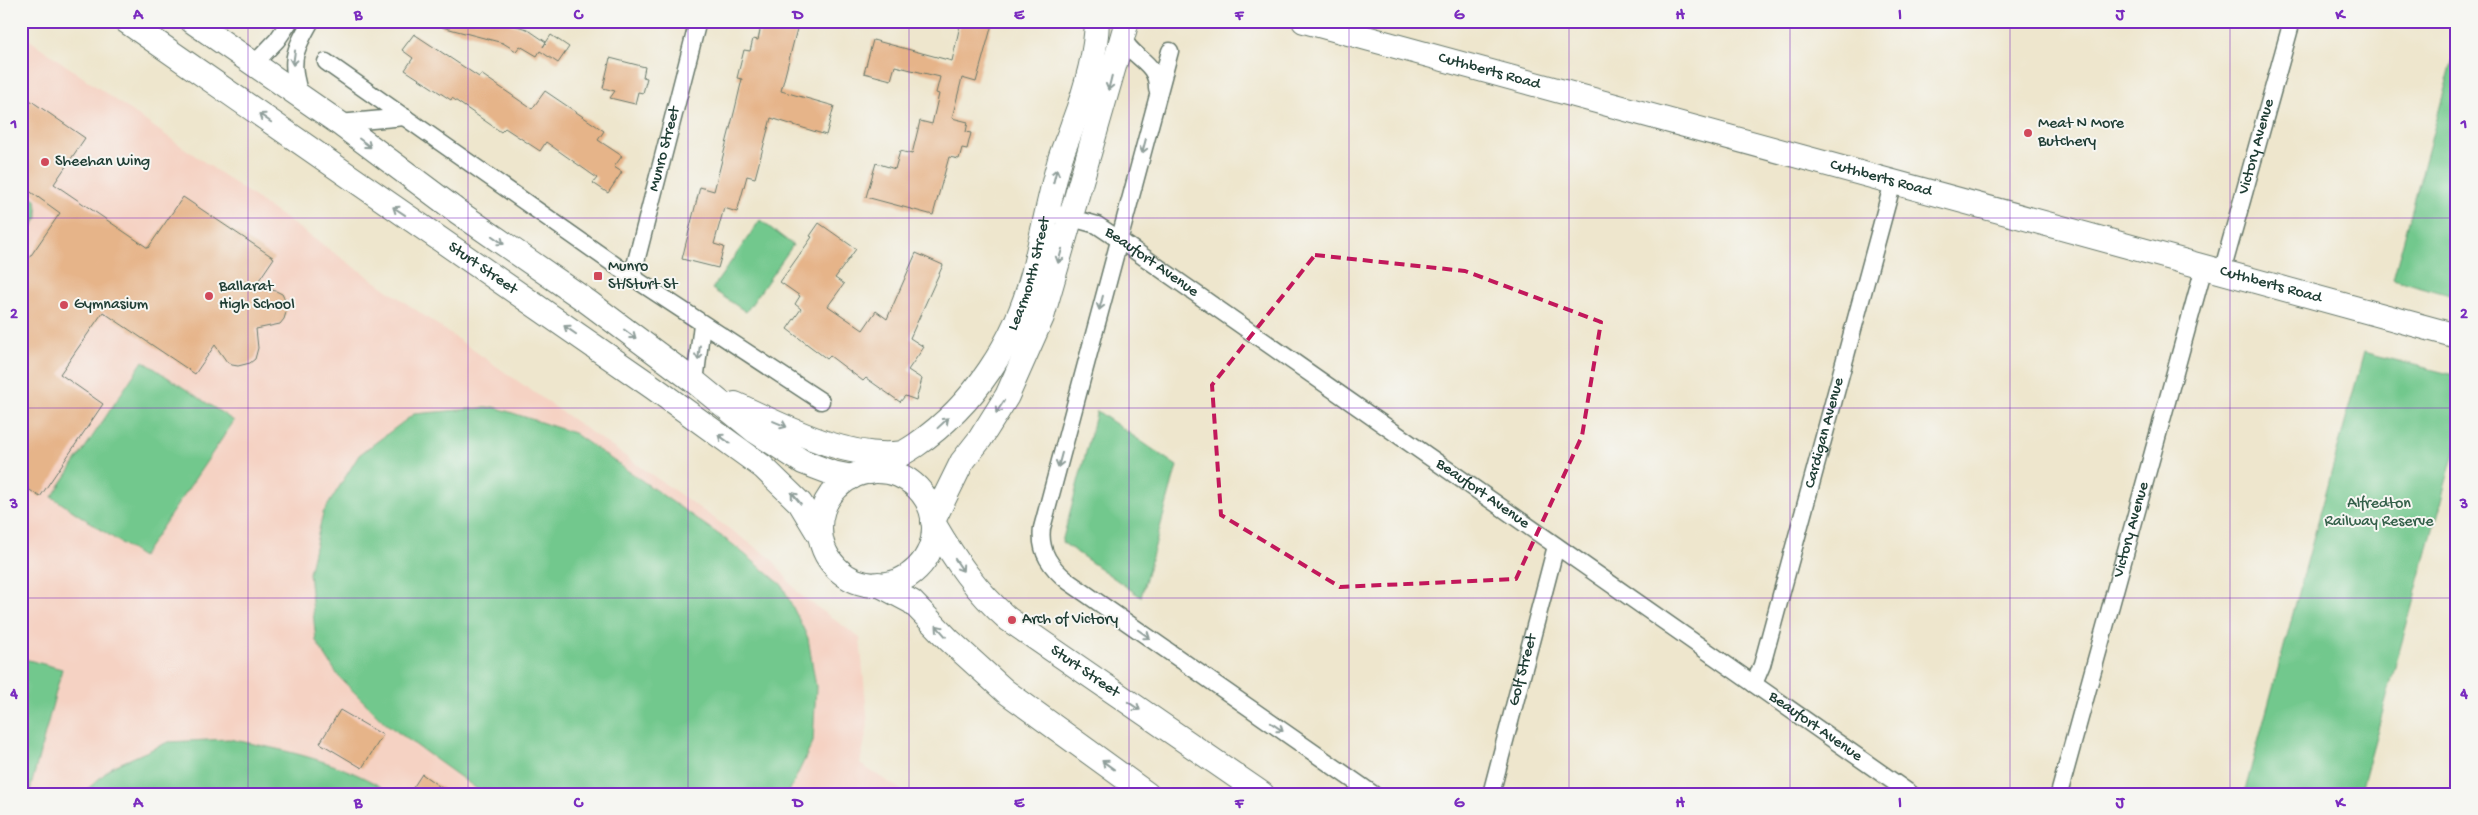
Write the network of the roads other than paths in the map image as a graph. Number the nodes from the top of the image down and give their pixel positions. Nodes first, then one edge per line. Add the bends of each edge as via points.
1 (126, 21) edge
2 (290, 21) edge
3 (310, 21) edge
4 (698, 21) edge
5 (1097, 21) edge
6 (1304, 21) edge
7 (2292, 21) edge
8 (201, 24) edge
9 (1124, 29) edge
10 (1170, 51) dead end
11 (326, 62) dead end
12 (254, 64) junction
13 (301, 97) junction
14 (1156, 99) junction
15 (405, 117) junction
16 (339, 123) junction
17 (1893, 182) junction
18 (1047, 211) junction
19 (1071, 218) junction
20 (1118, 239) junction
21 (2213, 270) junction
22 (632, 277) junction
23 (702, 324) junction
24 (2457, 336) edge
25 (699, 386) junction
26 (821, 401) dead end
27 (904, 452) junction
28 (861, 474) junction
29 (934, 522) junction
30 (820, 536) junction
31 (1556, 546) junction
32 (878, 584) junction
33 (1754, 684) junction
34 (1147, 794) edge
35 (1262, 794) edge
36 (1373, 794) edge
37 (1491, 794) edge
38 (1911, 794) edge
39 (2059, 794) edge

30 -> 1 main road, Sturt Street via 793,494 755,462 654,388
2 - 12 street
3 -> 13 street via 294,58 293,70
4 - 22 street, Munro Street
18 -> 5 main road, Learmonth Street via 1059,161 1082,98 1096,41
6 - 17 main road, Cuthberts Road
7 - 21 street, Victory Avenue
8 - 12 main road, Sturt Street
9 - 14 street, Learmonth Street via 1127,48 1154,70
9 -> 19 main road, Learmonth Street
10 - 14 street, Learmonth Street
11 - 15 street
12 - 13 main road, Sturt Street
13 - 16 main road, Sturt Street
14 -> 20 street, Learmonth Street
15 - 16 street
15 - 22 street
16 -> 25 main road, Sturt Street
17 - 21 main road, Cuthberts Road
17 - 33 street, Cardigan Avenue via 1762,665
18 - 19 street, Beaufort Avenue
27 -> 18 main road, Learmonth Street via 930,435 962,404 997,360 1021,311
19 - 20 street, Beaufort Avenue via 1097,225
19 -> 29 main road, Learmonth Street via 1042,317 1017,377 980,439 962,462
20 - 31 street, Beaufort Avenue
20 -> 36 street, Learmonth Street via 1042,528 1043,551 1051,566 1069,582
21 - 24 main road, Cuthberts Road
21 - 39 street, Victory Avenue
22 - 23 street
23 -> 25 street
23 - 26 street
25 -> 27 main road via 826,442 877,454
25 - 28 main road, Sturt Street via 791,456 823,470
27 - 28 main road, Learmonth Street
28 - 29 main road via 887,472 908,480 924,497
28 - 30 main road via 837,487 825,505
29 - 32 main road via 928,551 916,568 899,580
29 -> 35 main road, Sturt Street via 968,579 1008,619
30 - 32 main road via 827,555 840,571 858,581
31 - 33 street, Beaufort Avenue
31 - 37 street, Golf Street
34 -> 32 main road via 1004,691 912,602
33 - 38 street, Beaufort Avenue

